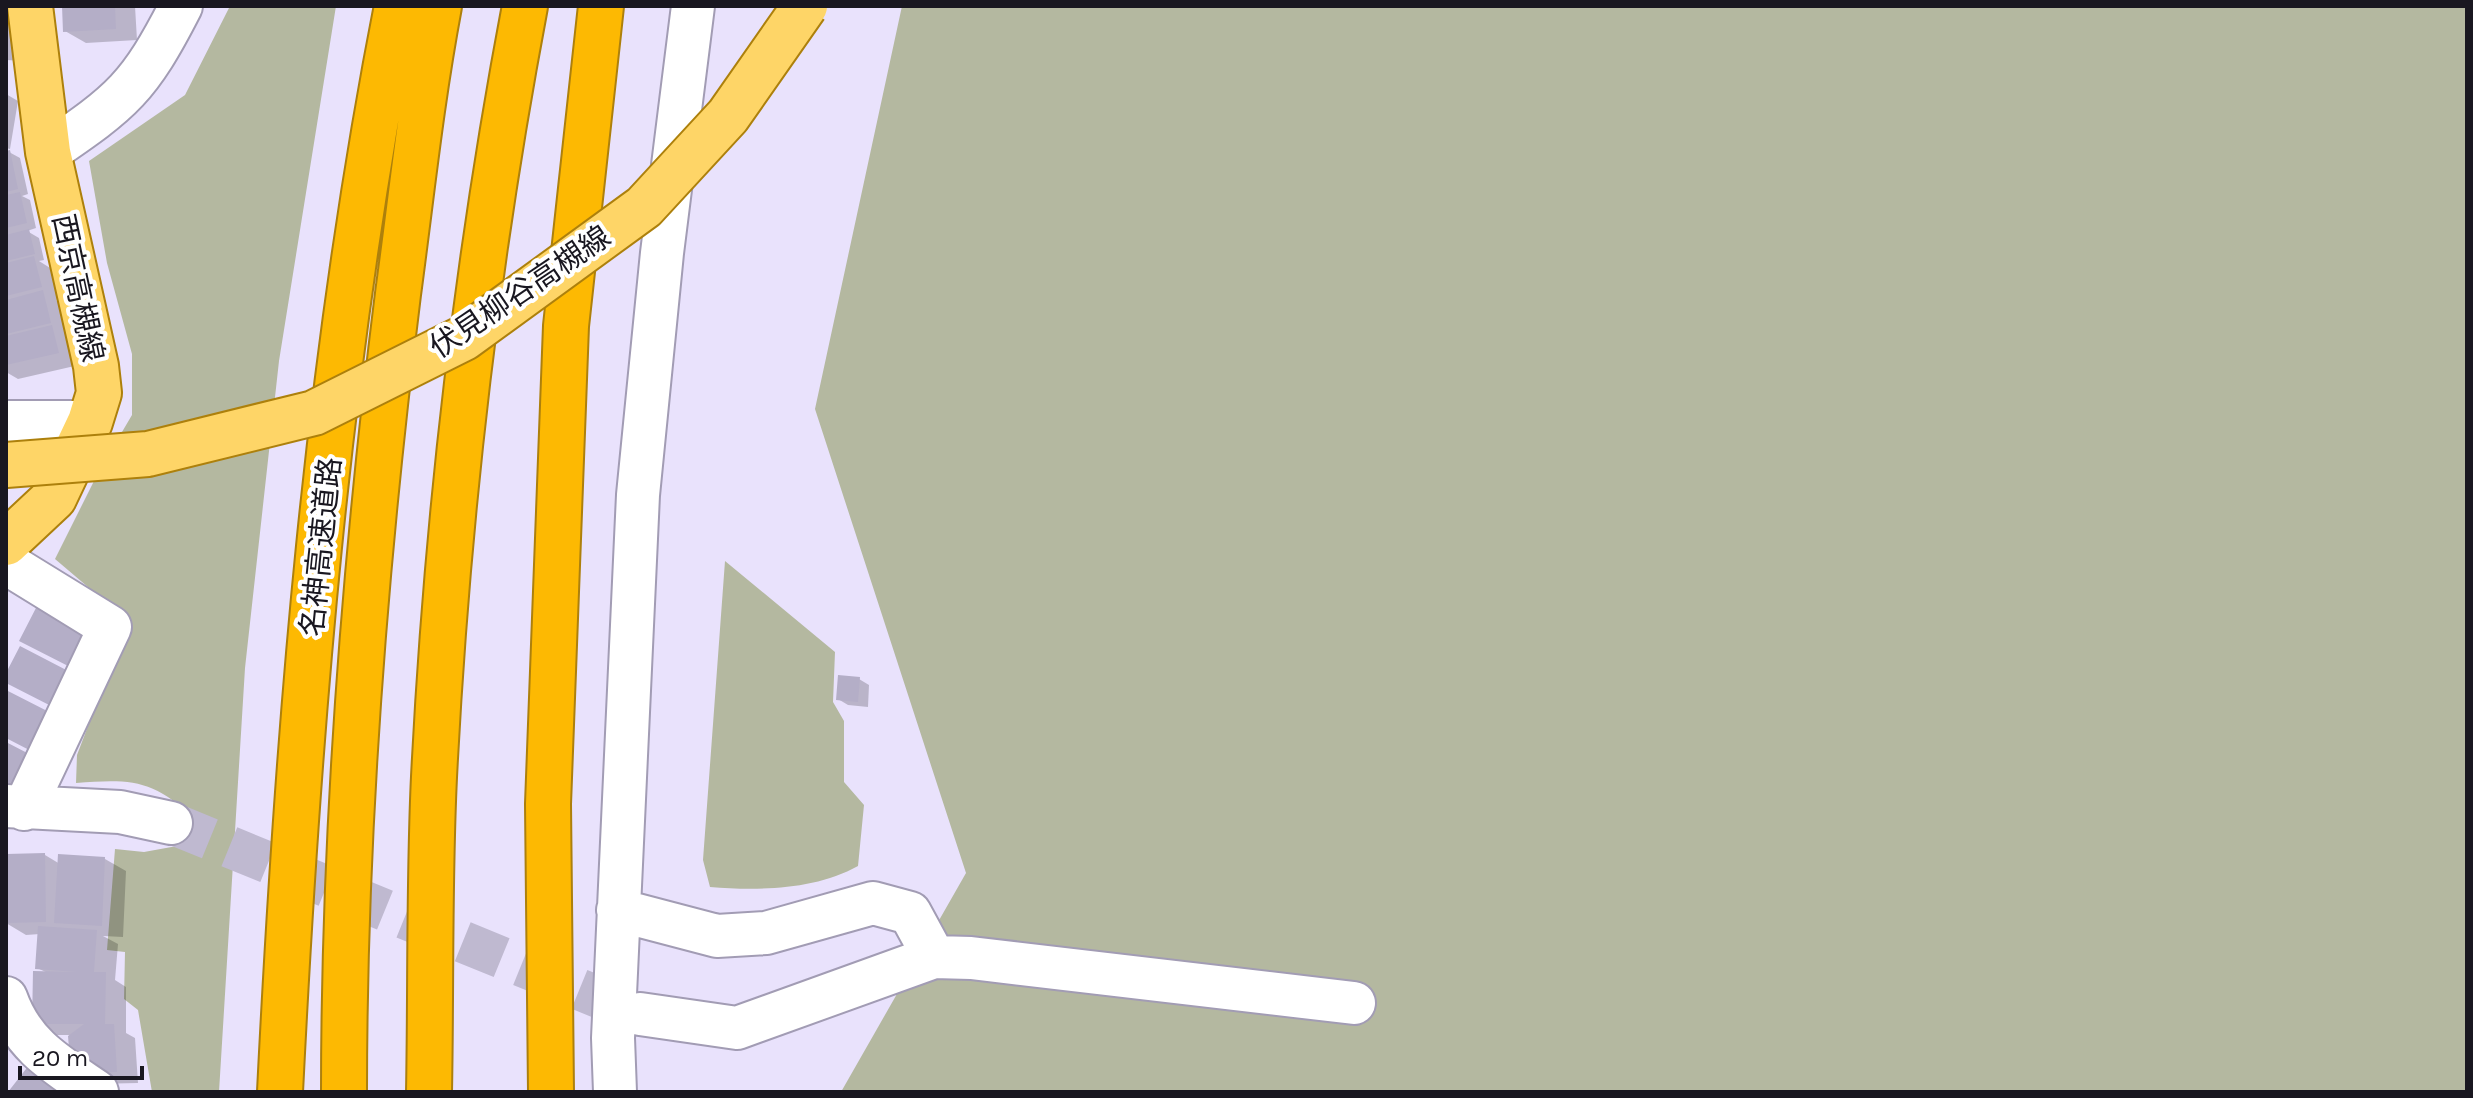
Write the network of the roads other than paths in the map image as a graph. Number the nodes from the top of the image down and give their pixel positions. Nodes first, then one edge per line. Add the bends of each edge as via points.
1 (30, 6) edge
2 (181, 6) edge
3 (397, 6) edge
4 (439, 6) edge
5 (525, 6) edge
6 (601, 6) edge
7 (693, 6) edge
8 (805, 6) edge
9 (48, 152) junction
10 (6, 422) edge
11 (90, 422) junction
12 (6, 465) edge
13 (10, 538) edge
14 (15, 808) edge
15 (171, 823) tunnel mouth
16 (618, 910) junction
17 (934, 957) junction
18 (6, 998) edge
19 (1354, 1003) dead end
20 (640, 1014) tunnel mouth
21 (97, 1092) edge
22 (280, 1092) edge
23 (344, 1092) edge
24 (429, 1092) edge
25 (551, 1092) edge
26 (615, 1092) edge

1 - 9 main road, 西京高槻線
2 - 9 street via 132,89 110,111
3 - 22 highway, 名神高速道路 via 342,336 309,675
4 - 23 highway, 名神高速道路 via 383,415 356,694
5 - 24 highway via 501,134 455,501 434,778
6 - 25 highway via 566,326 548,804
7 - 16 street via 638,495
8 - 12 main road, 伏見柳谷高槻線, bridge via 728,116 644,207 464,338 314,413 148,454
9 - 11 main road, 西京高槻線 via 96,366 99,393
10 - 11 street
11 - 13 main road, 西京高槻線 via 54,498
13 - 14 street via 110,627
14 - 15 street via 120,812
16 - 17 street via 717,936 766,933 873,903 910,913
16 - 26 street
17 - 19 street
17 - 20 street via 737,1028
18 - 21 street via 26,1038

